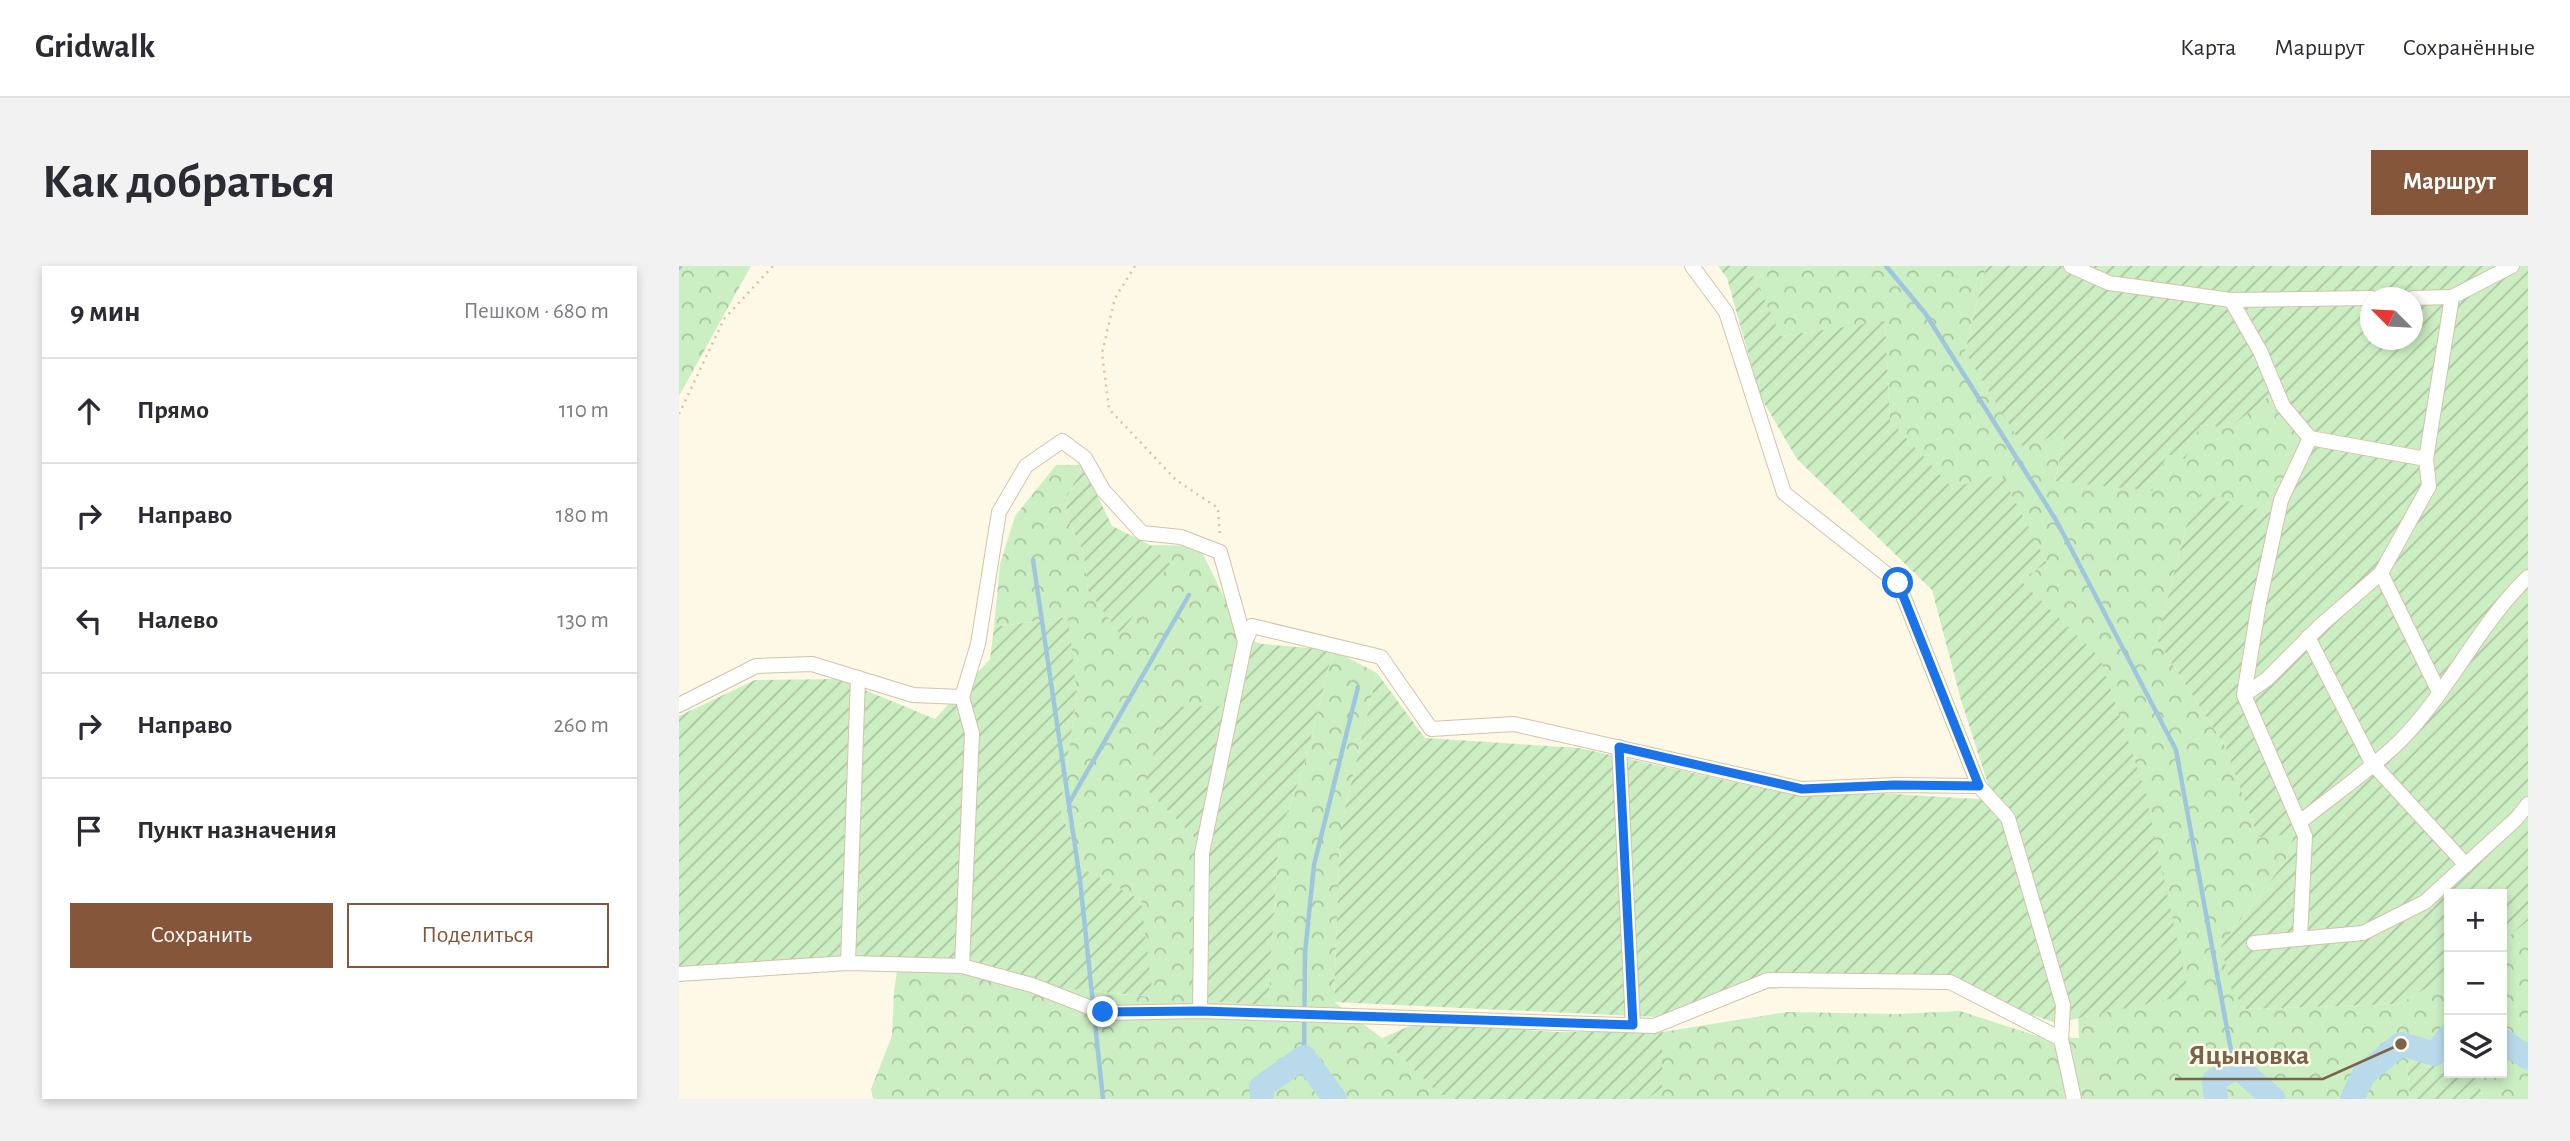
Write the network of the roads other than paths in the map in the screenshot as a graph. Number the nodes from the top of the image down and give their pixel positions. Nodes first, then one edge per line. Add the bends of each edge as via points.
1 (1692, 266) edge
2 (2071, 266) edge
3 (2512, 266) edge
4 (2360, 298) edge
5 (2423, 298) edge
6 (2452, 298) junction
7 (2231, 300) junction
8 (2310, 438) junction
9 (2426, 459) junction
10 (2381, 573) junction
11 (2528, 577) edge
12 (2308, 637) junction
13 (1245, 642) junction
14 (858, 678) junction
15 (2439, 692) junction
16 (2244, 695) junction
17 (962, 697) junction
18 (679, 705) edge
19 (1619, 747) junction
20 (2372, 764) junction
21 (1979, 786) junction
22 (2528, 804) edge
23 (2299, 823) junction
24 (2466, 865) junction
25 (2299, 939) junction
26 (2254, 943) dead end
27 (848, 963) junction
28 (963, 966) junction
29 (679, 974) edge
30 (1200, 1011) junction
31 (1633, 1025) junction
32 (2061, 1039) junction
33 (2074, 1099) edge

1 - 21 lane via 1726,312 1784,493 1898,583
2 - 7 lane via 2109,283
3 - 6 lane
4 - 7 lane
5 - 6 lane
6 - 9 lane
7 - 8 lane via 2283,405
8 - 9 lane
8 - 16 lane via 2281,500
9 - 10 lane via 2429,486
10 - 12 lane
10 - 15 lane
11 - 15 lane via 2508,596
12 - 16 lane
12 - 20 lane
13 - 17 lane via 1220,552 1181,537 1142,533 1103,490 1085,458 1062,441 1026,466 999,512 978,644
13 - 19 lane via 1252,626 1381,657 1431,729 1514,724
13 - 30 lane via 1202,853
14 - 17 lane via 913,695
14 - 18 lane via 812,664 756,666
14 - 27 lane
15 - 20 lane via 2399,741
16 - 23 lane
17 - 28 lane via 972,733
19 - 21 lane via 1802,789
19 - 31 lane
20 - 23 lane
20 - 24 lane
21 - 32 lane via 2008,818 2063,1004
22 - 24 lane
23 - 25 lane via 2305,836
24 - 25 lane via 2425,902 2363,933
25 - 26 lane
27 - 28 lane
27 - 29 lane
28 - 30 lane via 1103,1012
30 - 31 lane
31 - 32 lane via 1654,1026 1768,980 1950,982
32 - 33 lane

